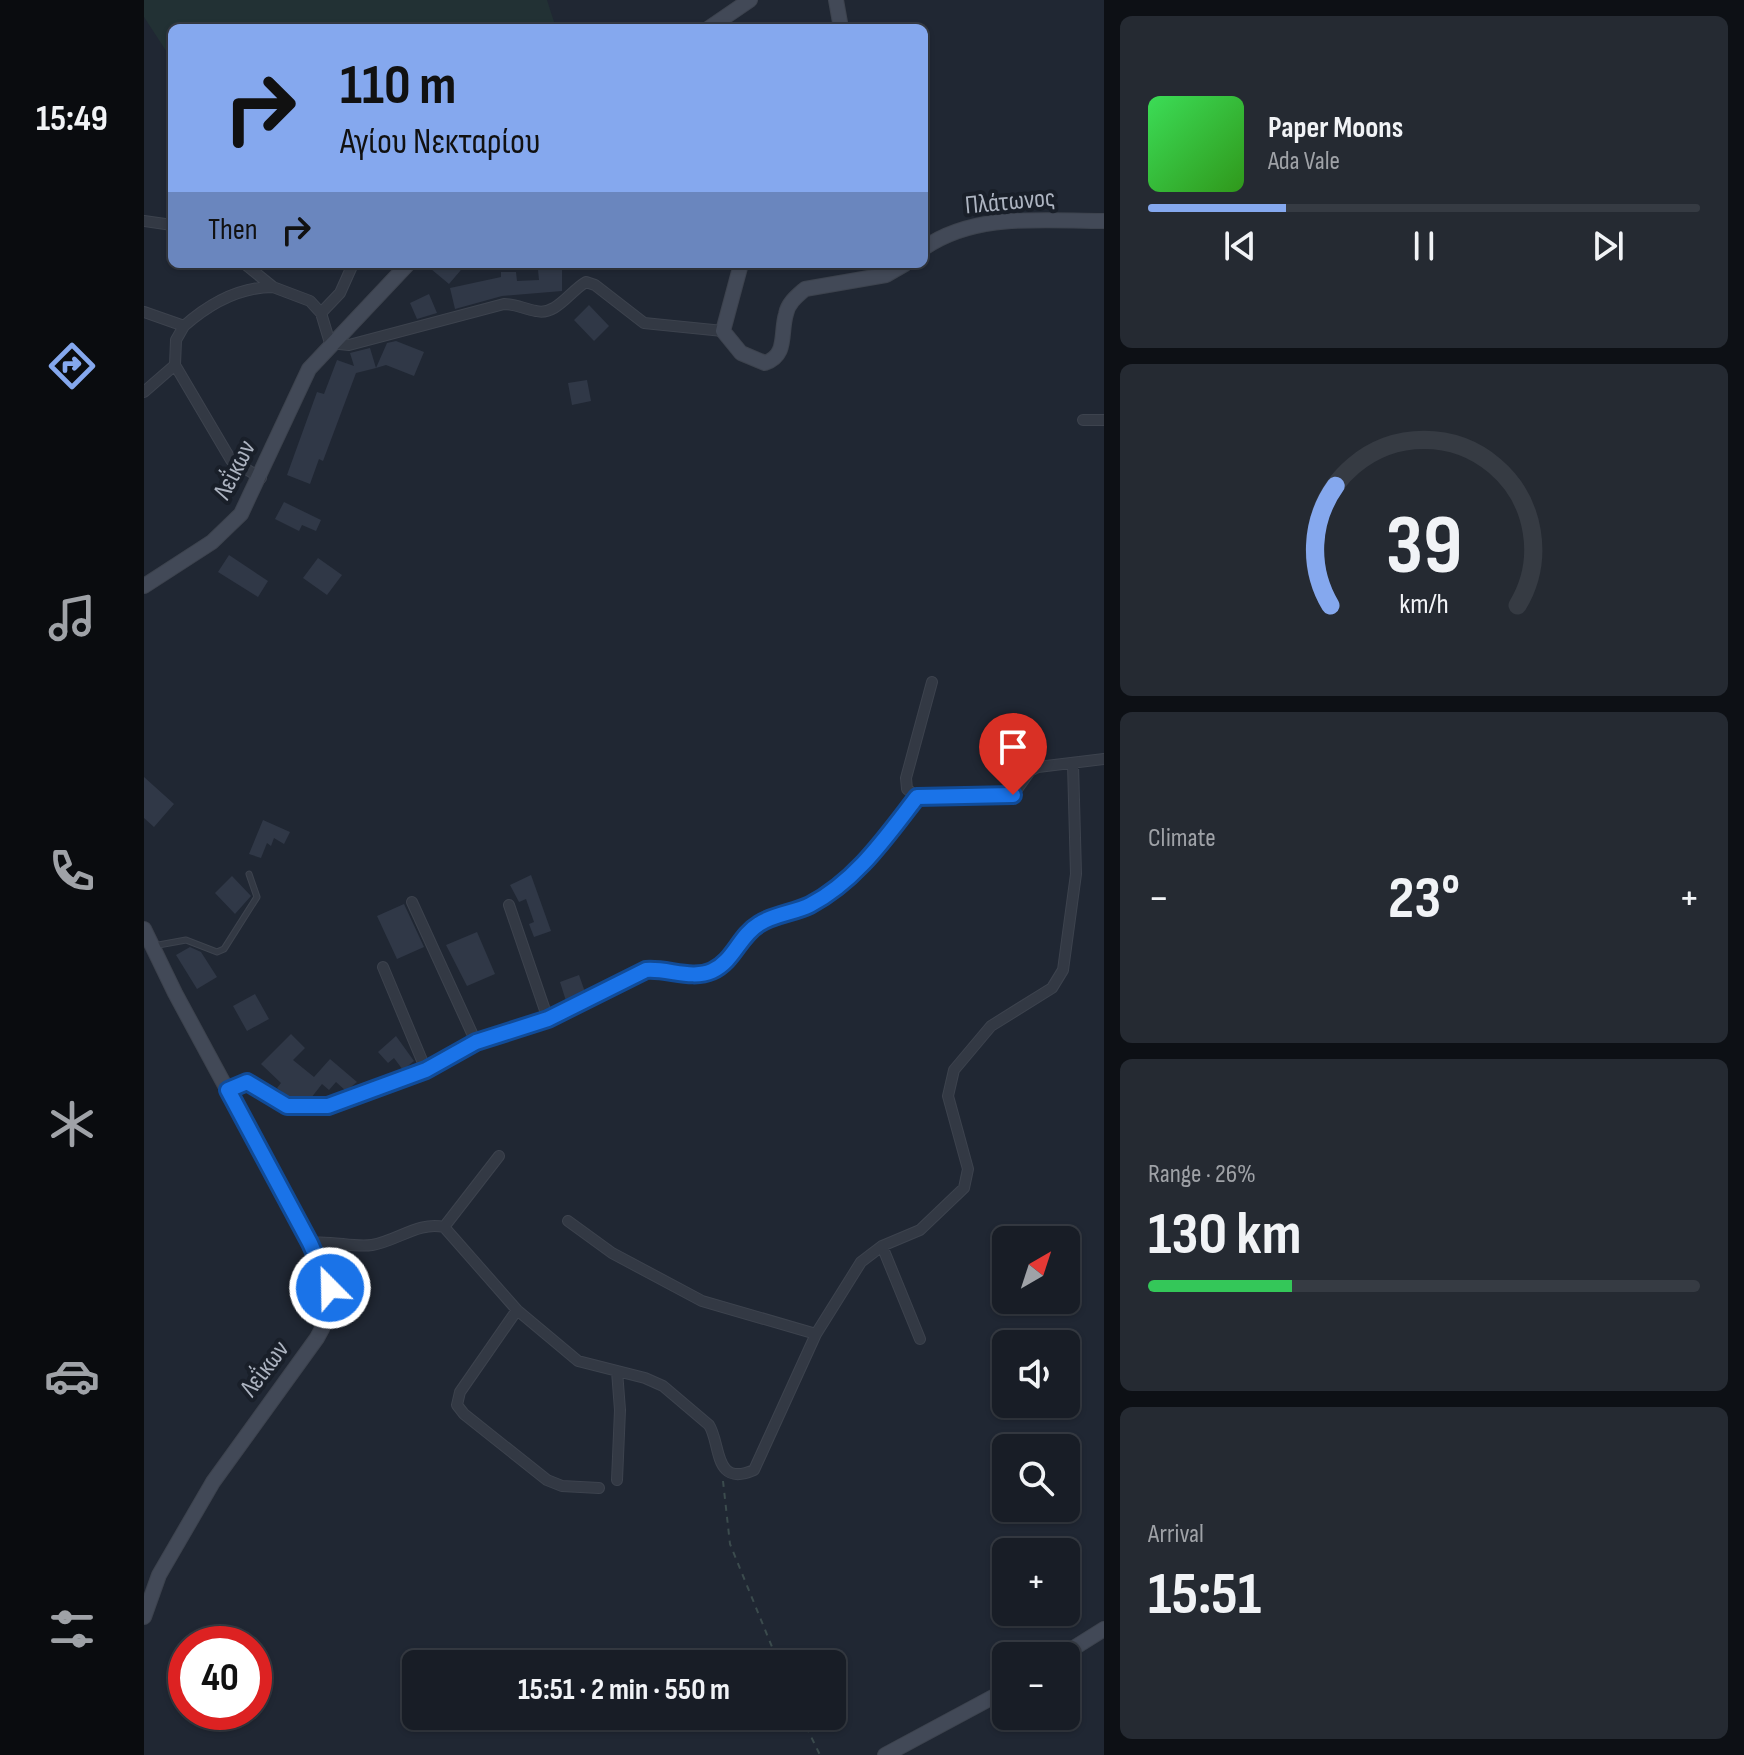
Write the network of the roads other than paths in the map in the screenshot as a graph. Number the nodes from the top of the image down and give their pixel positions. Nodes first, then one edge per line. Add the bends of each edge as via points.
1 (750, 0) edge
2 (836, 0) edge
3 (715, 24) edge
4 (840, 24) edge
5 (144, 221) edge
6 (1104, 221) edge
7 (168, 224) edge
8 (928, 245) edge
9 (250, 268) edge
10 (351, 268) edge
11 (404, 268) edge
12 (740, 268) edge
13 (898, 268) edge
14 (273, 287) junction
15 (144, 312) edge
16 (321, 313) junction
17 (184, 326) junction
18 (723, 331) junction
19 (330, 343) junction
20 (175, 365) junction
21 (144, 392) edge
22 (1083, 420) dead end
23 (1104, 420) edge
24 (261, 478) junction
25 (144, 586) edge
26 (932, 682) dead end
27 (1104, 759) edge
28 (1073, 764) junction
29 (917, 797) junction
30 (249, 874) dead end
31 (412, 902) dead end
32 (509, 905) dead end
33 (144, 930) edge
34 (152, 946) junction
35 (383, 967) dead end
36 (548, 1019) junction
37 (476, 1042) junction
38 (426, 1070) junction
39 (228, 1090) junction
40 (499, 1156) dead end
41 (568, 1221) dead end
42 (444, 1227) junction
43 (310, 1243) junction
44 (882, 1246) junction
45 (517, 1310) junction
46 (816, 1334) junction
47 (920, 1339) dead end
48 (617, 1371) junction
49 (617, 1480) dead end
50 (599, 1488) dead end
51 (144, 1612) edge
52 (1104, 1629) edge
53 (1080, 1644) edge
54 (992, 1698) edge
55 (885, 1755) edge

1 - 3 street
2 - 4 street
5 - 7 street
6 - 8 street, Πλάτωνος via 980,224
9 - 14 street
10 - 16 street via 340,293
11 - 19 street, Λεΐκων
12 - 18 street
13 - 18 street via 886,275 805,289 786,313 781,352 774,360 765,363 741,353
14 - 16 street via 310,301
14 - 17 street via 249,287
15 - 17 street
16 - 19 street
17 - 20 street via 176,340
18 - 19 street via 644,323 586,282 549,311 504,304 349,345
19 - 24 street, Λεΐκων via 301,382
20 - 21 street
20 - 24 street via 231,460
22 - 23 street
24 - 25 street, Λεΐκων via 228,529
26 - 29 street via 906,778 907,789
27 - 28 street
28 - 29 street via 1030,771 1013,795
28 - 44 street via 1076,874 1063,970 1052,988 991,1026 954,1070 948,1096 968,1169 964,1188 920,1230
29 - 36 street via 845,882 807,907 758,924 736,953 711,972 646,970
30 - 34 lane via 257,897 224,949 217,952 186,940
31 - 37 street
32 - 36 street
33 - 34 street, Λεΐκων
34 - 39 street, Λεΐκων
35 - 38 street
36 - 37 street
37 - 38 street
38 - 39 street via 320,1108 287,1106 247,1082
39 - 43 street, Λεΐκων
40 - 42 street
41 - 46 street via 612,1253 702,1301
42 - 43 street via 426,1226 373,1245
42 - 45 street
43 - 51 street, Λεΐκων via 331,1293 326,1323 213,1482 159,1575
44 - 46 street via 861,1262
44 - 47 street
45 - 48 street via 578,1361
45 - 50 street via 460,1392 457,1405 547,1480
46 - 48 street via 760,1462 747,1473 724,1468 709,1425 663,1386
48 - 49 street
52 - 53 street
54 - 55 street

